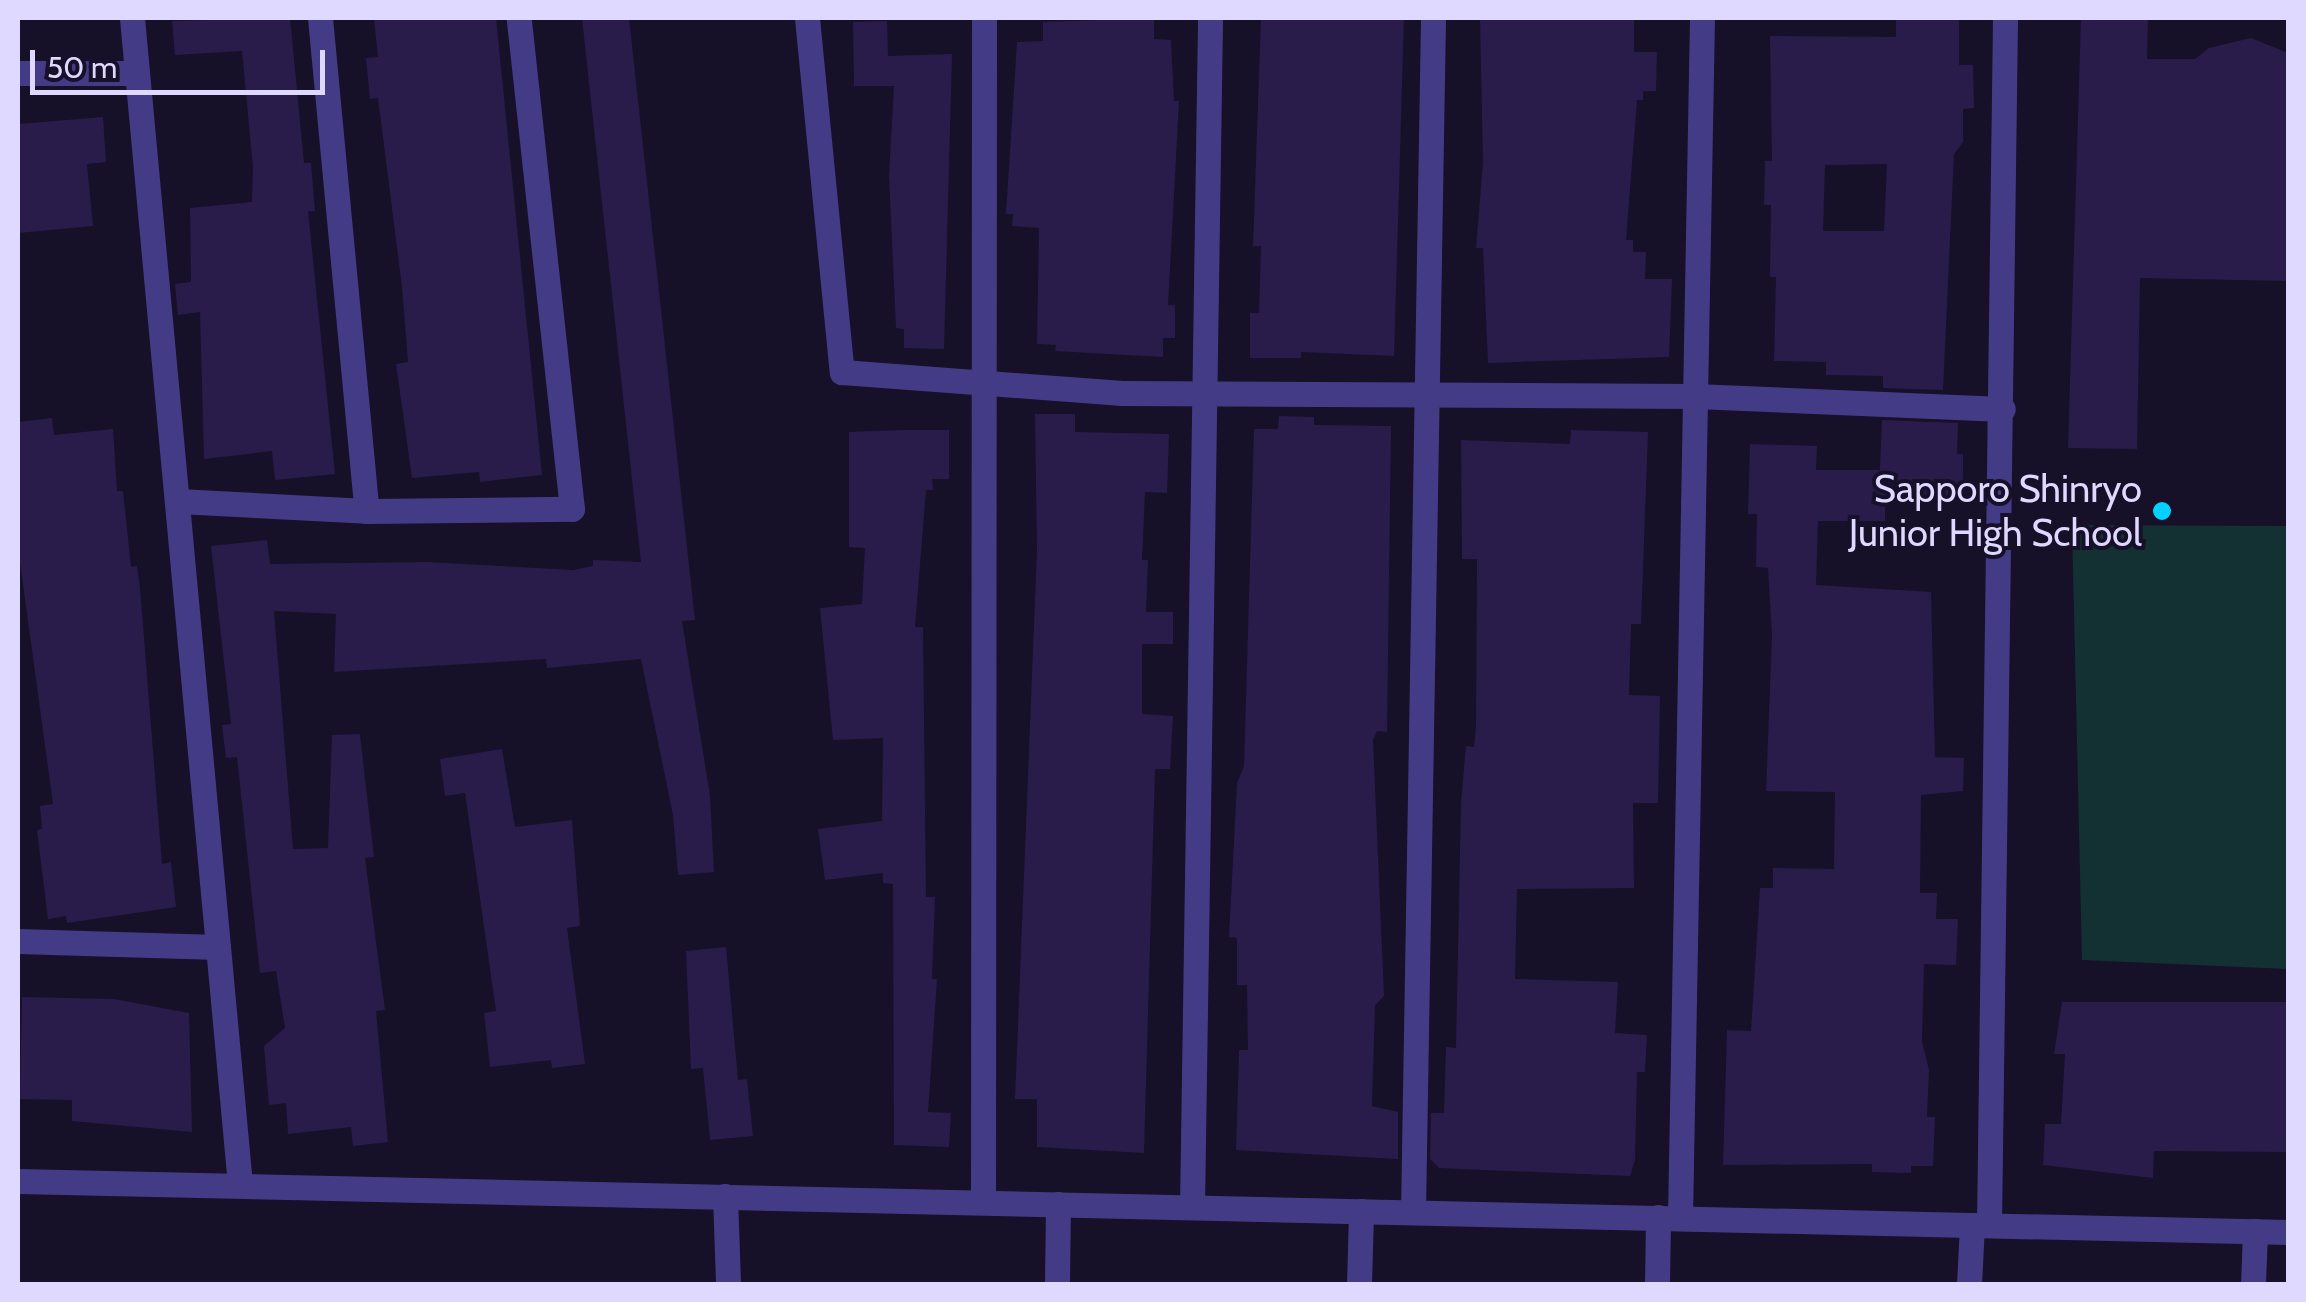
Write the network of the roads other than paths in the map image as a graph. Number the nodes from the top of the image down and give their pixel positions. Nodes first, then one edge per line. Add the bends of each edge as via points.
1 (132, 18) edge
2 (320, 18) edge
3 (518, 18) edge
4 (806, 18) edge
5 (984, 18) edge
6 (1210, 18) edge
7 (1433, 18) edge
8 (1702, 18) edge
9 (2006, 18) edge
10 (18, 72) edge
11 (137, 73) junction
12 (980, 385) junction
13 (1204, 394) junction
14 (1430, 395) junction
15 (1695, 396) junction
16 (2002, 409) junction
17 (178, 501) junction
18 (367, 511) junction
19 (18, 941) edge
20 (218, 947) junction
21 (18, 1181) edge
22 (240, 1185) junction
23 (725, 1196) junction
24 (982, 1202) junction
25 (1058, 1204) junction
26 (1192, 1206) junction
27 (1361, 1211) junction
28 (1412, 1212) junction
29 (1669, 1218) junction
30 (1980, 1225) junction
31 (2254, 1231) junction
32 (2288, 1232) edge
33 (728, 1284) edge
34 (1057, 1284) edge
35 (1360, 1284) edge
36 (1657, 1284) edge
37 (1970, 1284) edge
38 (2253, 1284) edge

1 - 11 street
2 - 18 street
3 - 18 street via 572,509
4 - 12 street via 842,372
5 - 12 street
6 - 13 street
7 - 14 street
8 - 15 street
9 - 16 street
10 - 11 street
11 - 17 street
12 - 13 street
12 - 24 street
13 - 14 street
13 - 26 street
14 - 15 street
14 - 28 street
15 - 16 street
15 - 29 street
16 - 30 street
17 - 18 street
17 - 20 street
19 - 20 street
20 - 22 street
21 - 22 street
22 - 23 street
23 - 24 street
23 - 33 street
24 - 25 street
25 - 26 street
25 - 34 street
26 - 27 street
27 - 28 street
27 - 35 street
28 - 29 street
29 - 30 street
29 - 36 street
30 - 31 street
30 - 37 street
31 - 32 street
31 - 38 street

